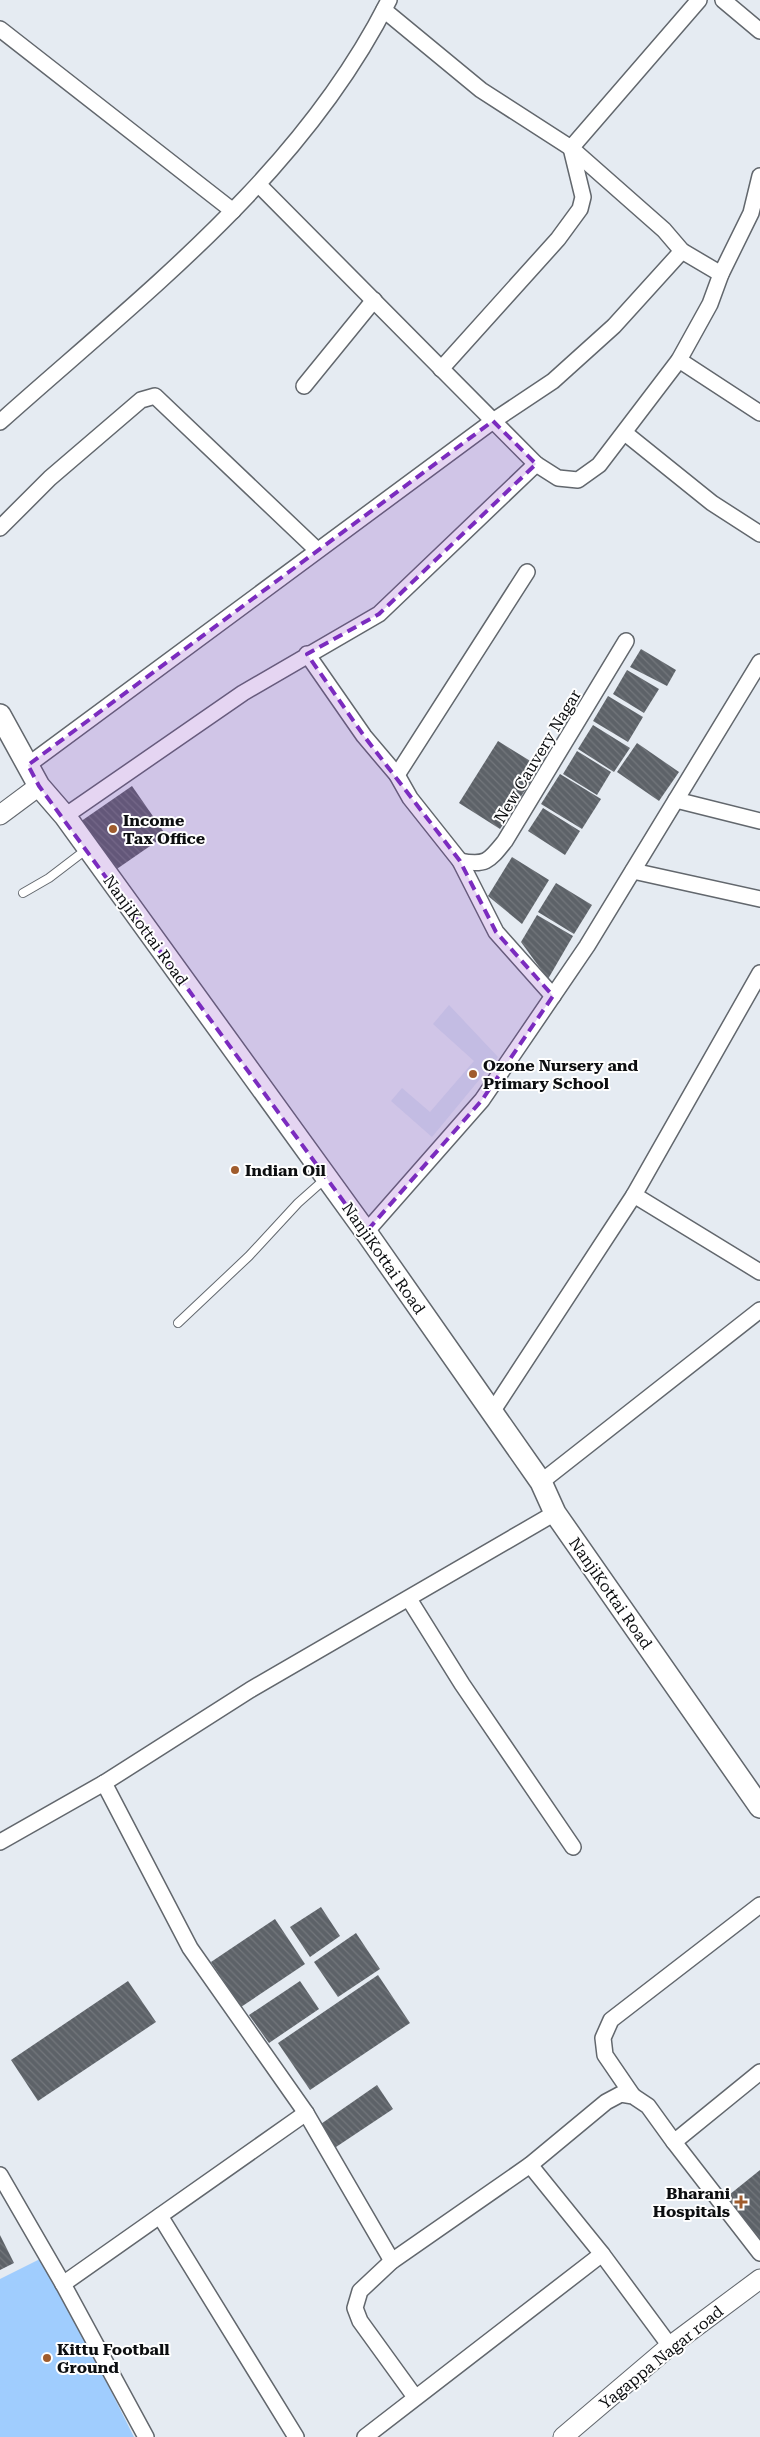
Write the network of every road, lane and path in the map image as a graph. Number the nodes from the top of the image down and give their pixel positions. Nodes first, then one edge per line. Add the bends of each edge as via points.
1 (699, 0) edge
2 (723, 0) edge
3 (386, 5) edge
4 (0, 28) edge
5 (760, 31) edge
6 (571, 148) junction
7 (760, 176) edge
8 (259, 185) junction
9 (758, 194) edge
10 (233, 210) junction
11 (682, 251) junction
12 (721, 274) junction
13 (374, 300) junction
14 (679, 360) junction
15 (441, 368) junction
16 (304, 386) dead end
17 (760, 413) edge
18 (493, 421) junction
19 (0, 422) edge
20 (625, 433) junction
21 (536, 464) junction
22 (0, 528) edge
23 (760, 534) edge
24 (317, 550) junction
25 (527, 572) dead end
26 (626, 641) dead end
27 (307, 654) junction
28 (760, 662) edge
29 (0, 715) edge
30 (28, 765) junction
31 (397, 775) junction
32 (39, 786) junction
33 (676, 800) junction
34 (0, 815) edge
35 (65, 816) junction
36 (760, 820) edge
37 (88, 849) junction
38 (460, 861) junction
39 (633, 871) junction
40 (23, 893) dead end
41 (760, 900) edge
42 (760, 973) edge
43 (553, 996) junction
44 (326, 1178) junction
45 (634, 1195) junction
46 (366, 1232) junction
47 (760, 1272) edge
48 (760, 1310) edge
49 (178, 1323) dead end
50 (492, 1412) junction
51 (541, 1482) junction
52 (555, 1513) junction
53 (409, 1599) junction
54 (104, 1783) junction
55 (760, 1807) edge
56 (0, 1842) edge
57 (573, 1847) dead end
58 (760, 1905) edge
59 (760, 2072) edge
60 (633, 2096) junction
61 (306, 2113) junction
62 (674, 2142) junction
63 (530, 2165) junction
64 (0, 2175) edge
65 (160, 2216) junction
66 (760, 2253) edge
67 (602, 2254) junction
68 (392, 2261) junction
69 (760, 2279) edge
70 (63, 2284) junction
71 (670, 2346) junction
72 (415, 2398) junction
73 (146, 2437) edge
74 (296, 2437) edge
75 (365, 2437) edge
76 (563, 2437) edge

1 - 6 street
2 - 5 street
3 - 6 street via 481,90
3 - 8 street via 364,46 315,116
4 - 10 street
6 - 11 street via 664,230
6 - 15 street via 583,197 580,209 558,239
7 - 9 street
8 - 10 street
8 - 13 street
9 - 12 street
10 - 19 street via 184,259
11 - 12 street
11 - 18 street via 607,332 553,381
12 - 14 street via 710,304
13 - 15 street
13 - 16 street
14 - 17 street
14 - 20 street
15 - 18 street
18 - 21 street
18 - 24 street
20 - 21 street via 599,465 578,480 558,478
20 - 23 street via 712,503
21 - 27 street via 379,614
22 - 24 street via 50,478 141,400 155,396
24 - 30 street
25 - 31 street
26 - 38 street, New Cauvery Nagar via 505,841 492,857 477,864
27 - 31 street via 364,736
27 - 35 street via 243,693
28 - 33 street
29 - 30 main road, NanjiKottai Road
30 - 32 main road, NanjiKottai Road
31 - 38 street via 410,798
32 - 34 street
32 - 35 main road, NanjiKottai Road
33 - 36 street
33 - 39 street
35 - 37 main road, NanjiKottai Road
37 - 40 lane
37 - 44 main road, NanjiKottai Road
38 - 43 street via 496,932
39 - 41 street
39 - 43 street
42 - 45 street
43 - 46 street via 482,1100
44 - 46 main road, NanjiKottai Road
44 - 49 lane
45 - 47 street
45 - 50 street
46 - 50 main road, NanjiKottai Road
48 - 51 street
50 - 51 main road, NanjiKottai Road
51 - 52 main road, NanjiKottai Road
52 - 53 street
52 - 55 main road, NanjiKottai Road
53 - 54 street via 250,1690
53 - 57 street via 462,1684
54 - 56 street
54 - 61 street via 190,1948
58 - 60 street via 611,2020 603,2038 605,2055
59 - 62 street
60 - 62 street via 648,2106
60 - 63 street via 621,2094 606,2102
61 - 65 street
61 - 68 street
62 - 66 street
63 - 67 street
63 - 68 street
64 - 70 street
65 - 70 street
65 - 74 street
67 - 71 street
67 - 72 street
68 - 72 street via 360,2292 354,2308
69 - 71 street, Yagappa Nagar road
70 - 73 street
71 - 76 street, Yagappa Nagar road
72 - 75 street

